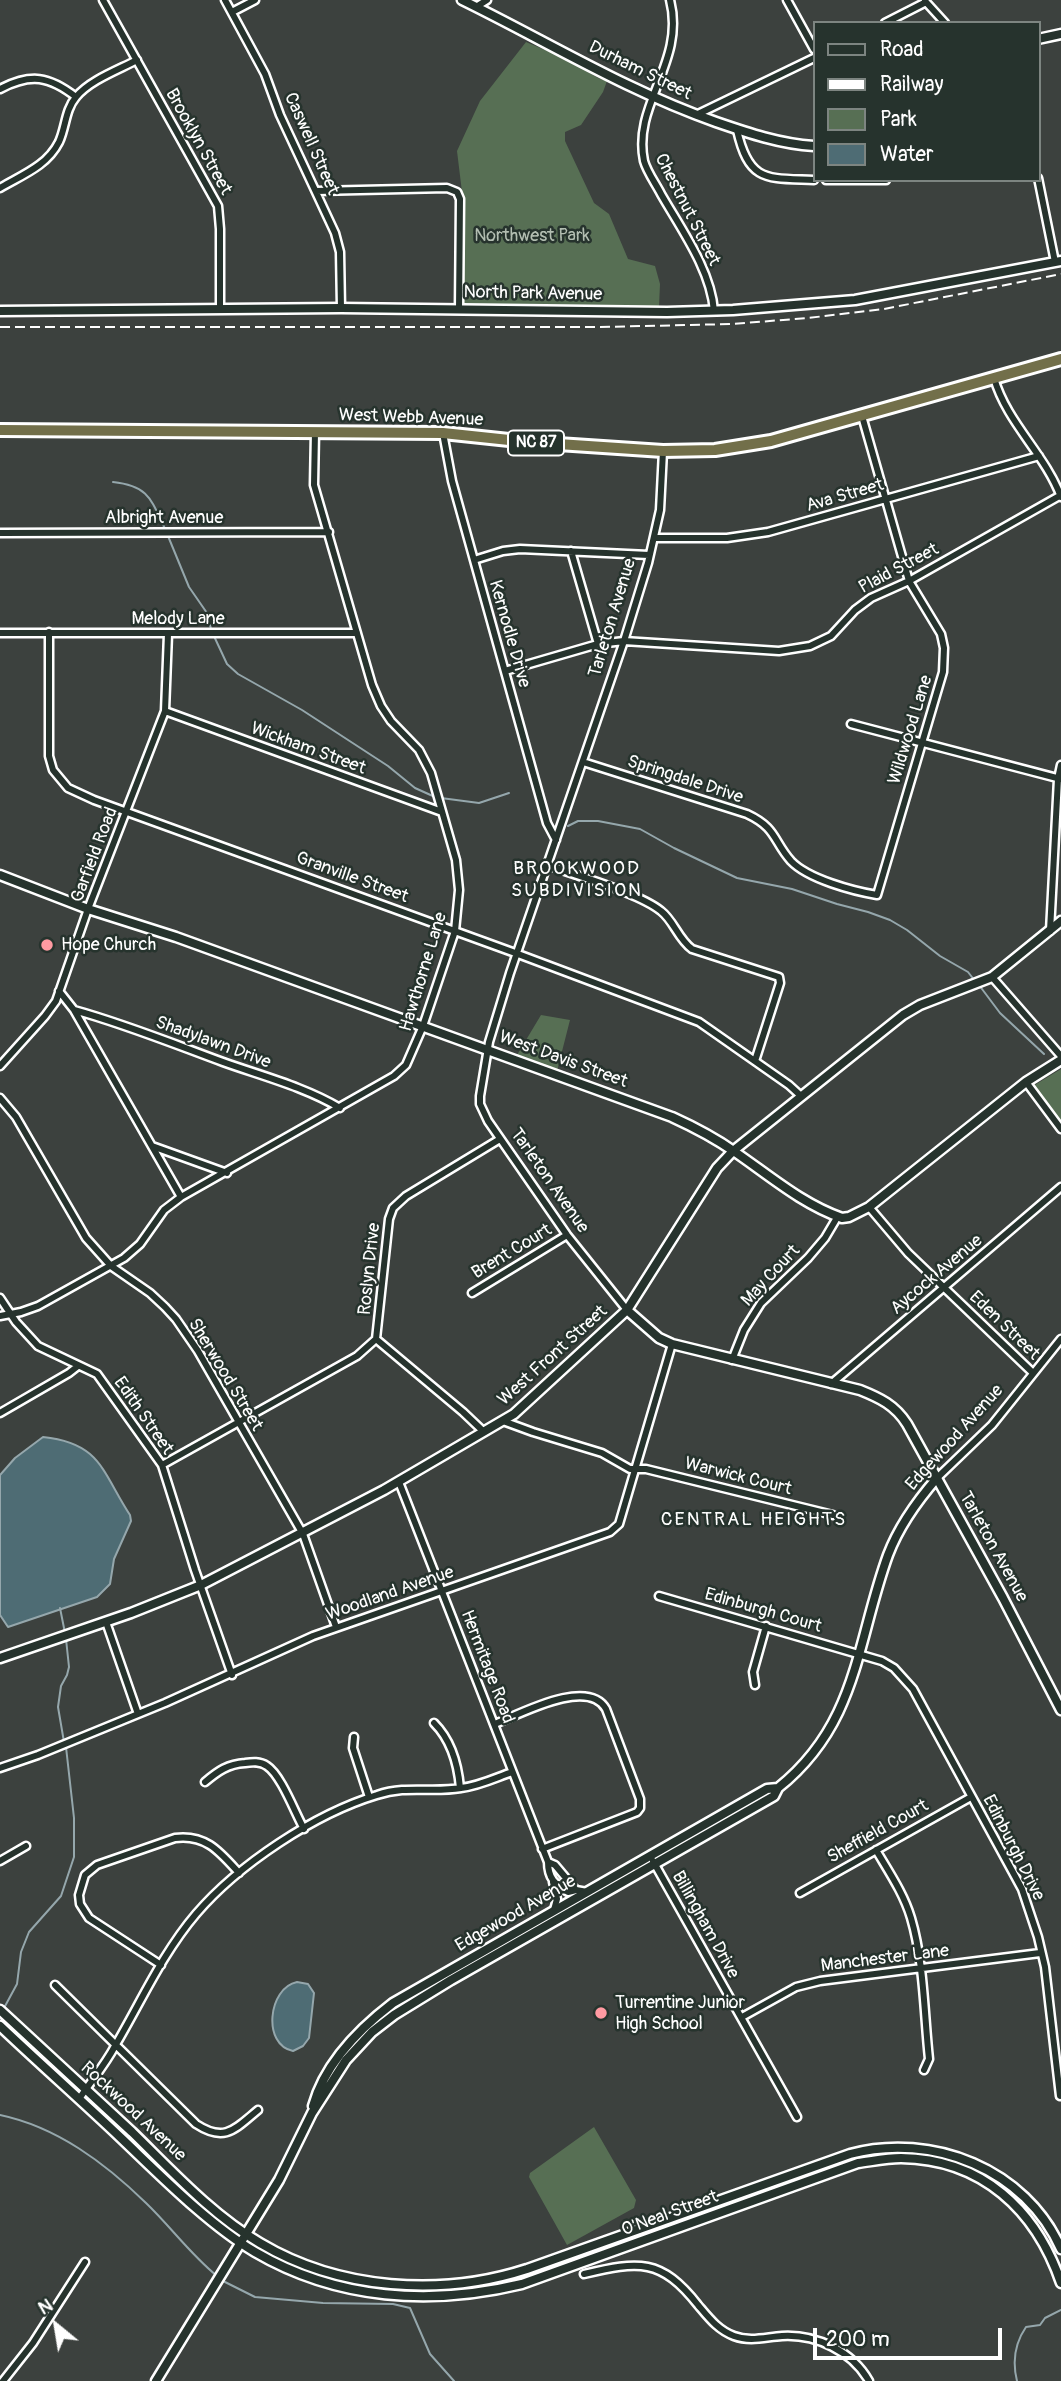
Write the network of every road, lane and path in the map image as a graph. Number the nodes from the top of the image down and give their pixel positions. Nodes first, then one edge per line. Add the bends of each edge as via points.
1 (103, 0) edge
2 (225, 0) edge
3 (255, 0) edge
4 (462, 0) edge
5 (487, 0) edge
6 (670, 0) edge
7 (787, 0) edge
8 (925, 1) edge
9 (476, 7) junction
10 (232, 12) junction
11 (889, 21) edge
12 (943, 21) edge
13 (1061, 34) edge
14 (1040, 39) edge
15 (813, 47) edge
16 (813, 58) edge
17 (136, 60) junction
18 (0, 89) edge
19 (76, 97) junction
20 (654, 97) junction
21 (696, 115) junction
22 (737, 130) junction
23 (813, 146) edge
24 (813, 180) edge
25 (1039, 182) edge
26 (0, 188) edge
27 (316, 191) junction
28 (1058, 261) edge
29 (341, 307) junction
30 (220, 309) junction
31 (459, 309) junction
32 (0, 311) edge
33 (714, 311) junction
34 (1061, 359) edge
35 (994, 378) junction
36 (862, 416) junction
37 (0, 430) edge
38 (315, 432) junction
39 (443, 433) junction
40 (663, 451) junction
41 (1039, 456) junction
42 (1061, 496) edge
43 (885, 499) junction
44 (329, 532) junction
45 (0, 533) edge
46 (655, 538) junction
47 (571, 551) junction
48 (649, 555) junction
49 (474, 560) junction
50 (909, 581) junction
51 (49, 632) junction
52 (0, 633) edge
53 (357, 633) junction
54 (168, 634) junction
55 (624, 641) junction
56 (598, 644) junction
57 (505, 671) junction
58 (165, 711) junction
59 (851, 724) dead end
60 (922, 742) junction
61 (583, 762) junction
62 (1061, 765) edge
63 (1060, 779) edge
64 (126, 811) junction
65 (442, 811) junction
66 (556, 840) junction
67 (548, 865) junction
68 (0, 875) edge
69 (877, 895) joint
70 (89, 909) junction
71 (1061, 921) edge
72 (455, 931) junction
73 (1050, 931) junction
74 (518, 954) junction
75 (988, 979) junction
76 (59, 991) junction
77 (74, 1010) junction
78 (423, 1026) junction
79 (488, 1049) junction
80 (1061, 1058) edge
81 (755, 1061) junction
82 (0, 1066) edge
83 (1026, 1082) junction
84 (801, 1096) junction
85 (0, 1098) edge
86 (340, 1108) junction
87 (1061, 1129) edge
88 (500, 1139) junction
89 (152, 1146) junction
90 (733, 1151) junction
91 (227, 1173) junction
92 (1061, 1187) edge
93 (181, 1197) junction
94 (869, 1207) junction
95 (838, 1216) junction
96 (567, 1235) junction
97 (111, 1266) junction
98 (944, 1287) junction
99 (472, 1293) dead end
100 (0, 1297) edge
101 (627, 1310) junction
102 (10, 1314) junction
103 (0, 1316) edge
104 (376, 1339) junction
105 (1061, 1339) edge
106 (672, 1345) junction
107 (733, 1360) junction
108 (78, 1366) junction
109 (1033, 1373) junction
110 (830, 1384) junction
111 (0, 1413) edge
112 (503, 1421) junction
113 (238, 1422) junction
114 (484, 1432) junction
115 (162, 1465) junction
116 (636, 1469) junction
117 (937, 1478) junction
118 (399, 1482) junction
119 (834, 1515) dead end
120 (303, 1534) junction
121 (201, 1585) junction
122 (442, 1591) junction
123 (659, 1596) dead end
124 (106, 1622) junction
125 (766, 1626) junction
126 (337, 1627) junction
127 (860, 1654) junction
128 (0, 1658) edge
129 (232, 1675) junction
130 (755, 1685) dead end
131 (1061, 1710) edge
132 (138, 1714) junction
133 (434, 1723) dead end
134 (495, 1724) junction
135 (354, 1737) dead end
136 (0, 1768) edge
137 (512, 1772) junction
138 (205, 1782) dead end
139 (460, 1788) junction
140 (369, 1797) junction
141 (971, 1797) junction
142 (304, 1829) junction
143 (26, 1846) dead end
144 (542, 1849) junction
145 (876, 1850) junction
146 (653, 1860) junction
147 (0, 1861) edge
148 (548, 1862) junction
149 (239, 1874) junction
150 (553, 1882) junction
151 (576, 1890) junction
152 (800, 1892) dead end
153 (590, 1895) junction
154 (555, 1910) junction
155 (1040, 1953) junction
156 (161, 1965) junction
157 (920, 1968) junction
158 (55, 1985) dead end
159 (0, 2010) edge
160 (742, 2017) junction
161 (378, 2021) junction
162 (0, 2026) edge
163 (116, 2045) junction
164 (924, 2070) dead end
165 (86, 2089) junction
166 (1060, 2096) edge
167 (79, 2099) junction
168 (258, 2110) dead end
169 (797, 2117) dead end
170 (247, 2234) junction
171 (242, 2243) junction
172 (1061, 2249) edge
173 (85, 2262) dead end
174 (584, 2274) dead end
175 (1061, 2283) edge
176 (0, 2371) edge
177 (6, 2380) edge
178 (156, 2381) edge
179 (869, 2381) edge

1 - 17 street, Brooklyn Street
2 - 10 street, Caswell Street
3 - 10 street
4 - 9 street, Durham Street
5 - 9 street
6 - 20 street, Chestnut Street via 674,33
7 - 15 street
8 - 11 street
8 - 12 street
9 - 20 street, Durham Street
10 - 27 street, Caswell Street via 265,74 279,115
13 - 14 street
16 - 21 street
17 - 19 street
17 - 30 street, Brooklyn Street via 218,206
18 - 19 street via 34,79 58,83
19 - 26 street via 59,143 43,163
20 - 21 street, Durham Street
20 - 33 street, Chestnut Street via 643,132 644,162 700,264
21 - 22 street, Durham Street
22 - 23 street, Durham Street
22 - 24 street via 744,155 755,171 776,178
25 - 28 street
27 - 29 street, Caswell Street via 340,251
27 - 31 street via 455,190 460,199
28 - 33 street, North Park Avenue via 855,300
29 - 30 street, North Park Avenue
29 - 31 street, North Park Avenue
30 - 32 street, North Park Avenue
31 - 33 street, North Park Avenue
34 - 35 highway, West Webb Avenue / NC 87
35 - 36 highway, West Webb Avenue / NC 87
35 - 41 street via 1006,406
36 - 40 highway, West Webb Avenue / NC 87 via 749,445
36 - 43 street, Wildwood Lane
37 - 38 highway, West Webb Avenue / NC 87
38 - 39 highway, West Webb Avenue / NC 87
38 - 44 street, Hawthorne Lane via 314,485
39 - 40 highway, West Webb Avenue / NC 87
39 - 49 street, Kernodle Drive
40 - 46 street, Tarleton Avenue
41 - 42 street
41 - 43 street, Ava Street
42 - 50 street, Plaid Street
43 - 46 street, Ava Street via 749,536
43 - 50 street, Wildwood Lane
44 - 45 street, Albright Avenue
44 - 53 street, Hawthorne Lane
46 - 48 street, Tarleton Avenue
47 - 48 street
47 - 49 street via 520,549
47 - 56 street
48 - 55 street, Tarleton Avenue
49 - 57 street, Kernodle Drive
50 - 55 street, Plaid Street via 871,598 831,636 799,649
50 - 60 street, Wildwood Lane via 936,625 944,648 943,672
51 - 52 street, Melody Lane
51 - 54 street, Melody Lane
51 - 64 street, Granville Street via 48,749 53,770 68,788
53 - 54 street, Melody Lane
53 - 65 street, Hawthorne Lane via 381,706 427,764
54 - 58 street, Garfield Road
55 - 56 street, Plaid Street
55 - 61 street, Tarleton Avenue
56 - 57 street, Plaid Street
57 - 66 street, Kernodle Drive via 547,823
58 - 64 street, Garfield Road
58 - 65 street, Wickham Street
59 - 60 street
60 - 63 street
60 - 69 street, Wildwood Lane
61 - 66 street, Tarleton Avenue
61 - 69 street, Springdale Drive via 756,818 805,871
62 - 63 street
63 - 73 street
64 - 70 street, Garfield Road
64 - 72 street, Granville Street
65 - 72 street, Hawthorne Lane via 458,872
66 - 67 street, Tarleton Avenue
67 - 74 street, Tarleton Avenue
67 - 81 street via 648,902 670,920 692,949 779,977
68 - 70 street, West Davis Street
70 - 76 street, Garfield Road
70 - 78 street, West Davis Street
71 - 73 street, West Front Street
72 - 74 street, Granville Street
72 - 78 street, Hawthorne Lane
73 - 75 street, West Front Street
74 - 79 street, Tarleton Avenue
74 - 81 street, Granville Street via 699,1022
75 - 80 street
75 - 84 street, West Front Street via 903,1015
76 - 77 street
76 - 82 street, Garfield Road via 45,1016
77 - 86 street, Shadylawn Drive via 268,1077
77 - 89 street
78 - 79 street, West Davis Street
78 - 86 street, Hawthorne Lane via 401,1071
79 - 88 street, Tarleton Avenue via 480,1104
79 - 90 street, West Davis Street via 672,1117
80 - 83 street
81 - 84 street, Granville Street
83 - 87 street
83 - 94 street
84 - 90 street, West Front Street
85 - 97 street, Sherwood Street via 16,1117 86,1238
86 - 91 street, Hawthorne Lane
88 - 96 street, Tarleton Avenue
88 - 104 street, Roslyn Drive via 406,1196 393,1209
89 - 91 street
89 - 93 street
90 - 95 street, West Davis Street via 803,1200
90 - 101 street, West Front Street
91 - 93 street, Hawthorne Lane
92 - 98 street, Aycock Avenue
93 - 97 street, Hawthorne Lane via 164,1210 140,1244
94 - 95 street via 849,1217
94 - 98 street, Eden Street
95 - 107 street, May Court via 808,1258 761,1303
96 - 99 street, Brent Court
96 - 101 street, Tarleton Avenue
97 - 102 street, Hawthorne Lane via 38,1306
97 - 113 street, Sherwood Street via 150,1293 176,1319
98 - 109 street, Eden Street
98 - 110 street, Aycock Avenue
100 - 102 street, Edith Street
101 - 106 street, Tarleton Avenue
101 - 112 street, West Front Street
102 - 103 street, Hawthorne Lane
102 - 108 street, Edith Street via 38,1346
104 - 113 street, Roslyn Drive via 357,1356
104 - 114 street
105 - 109 street, Edgewood Avenue
106 - 107 street, Tarleton Avenue
106 - 116 street, Woodland Avenue
107 - 110 street, Tarleton Avenue
108 - 111 street
108 - 115 street, Edith Street via 97,1374
109 - 117 street, Edgewood Avenue via 992,1425
110 - 117 street, Tarleton Avenue via 860,1390 895,1408
112 - 114 street, West Front Street
112 - 116 street, Warwick Court via 602,1452
113 - 115 street, Roslyn Drive
113 - 120 street, Sherwood Street
114 - 118 street, West Front Street
115 - 121 street, Edith Street
116 - 119 street, Warwick Court
116 - 122 street, Woodland Avenue via 619,1524 610,1532
117 - 127 street, Edgewood Avenue via 903,1523 889,1553
117 - 131 street, Tarleton Avenue
118 - 120 street, West Front Street
118 - 122 street, Hermitage Road
120 - 121 street, West Front Street
120 - 126 street, Sherwood Street
121 - 124 street, West Front Street
121 - 129 street, Edith Street
122 - 126 street, Woodland Avenue
122 - 134 street, Hermitage Road
123 - 125 street, Edinburgh Court
124 - 128 street, West Front Street
124 - 132 street
125 - 127 street, Edinburgh Court
125 - 130 street via 753,1672
126 - 129 street, Woodland Avenue
127 - 141 street, Edinburgh Drive via 882,1661 905,1678
127 - 146 street, Edgewood Avenue via 843,1705 824,1740 774,1796
129 - 132 street, Woodland Avenue
132 - 136 street, Woodland Avenue
133 - 139 street via 443,1732 458,1768
134 - 137 street, Hermitage Road
134 - 144 street via 565,1698 593,1697 606,1709 636,1786 640,1808 633,1815
135 - 140 street via 353,1748
137 - 139 street
137 - 144 street, Hermitage Road
138 - 142 street via 229,1765 256,1762 268,1766
139 - 140 street via 403,1788
140 - 142 street
141 - 145 street, Sheffield Court
141 - 155 street, Edinburgh Drive via 1022,1889
142 - 149 street
143 - 147 street
144 - 148 street, Hermitage Road
145 - 152 street, Sheffield Court
145 - 157 street via 906,1904
146 - 153 street, Edgewood Avenue
146 - 160 street, Billingham Drive
148 - 150 street, Hermitage Road
148 - 151 street, Hermitage Road
149 - 156 street via 196,1914
149 - 156 street via 212,1845 185,1837 97,1865 85,1875 79,1895 89,1918
150 - 151 street via 568,1892
150 - 154 street, Hermitage Road
151 - 153 street
153 - 154 street, Edgewood Avenue
153 - 161 street, Edgewood Avenue
154 - 161 street, Edgewood Avenue via 425,1983
155 - 157 street, Manchester Lane
155 - 166 street, Edinburgh Drive
156 - 163 street
157 - 160 street, Manchester Lane via 820,1980 783,1993
157 - 164 street via 929,2059
158 - 163 street
159 - 165 street, Rockwood Avenue
160 - 169 street, Billingham Drive
161 - 170 street, Edgewood Avenue via 312,2113
162 - 167 street, Rockwood Avenue
163 - 165 street
163 - 168 street via 210,2133 228,2132
165 - 167 street
165 - 170 street, Rockwood Avenue via 208,2205
167 - 171 street, Rockwood Avenue
170 - 171 street, Edgewood Avenue
170 - 172 street, O'Neal Street via 317,2269 367,2280 421,2285 475,2282 527,2269 850,2154 892,2147 941,2152 1003,2179 1037,2209
171 - 175 street, O'Neal Street via 296,2272 356,2291 407,2297 477,2294 522,2284 858,2164 901,2158 965,2171 998,2190 1042,2237
171 - 178 street, Edgewood Avenue
173 - 177 street
174 - 179 street via 629,2266 661,2270 684,2287 726,2333 748,2339 813,2339 851,2358
176 - 177 street

